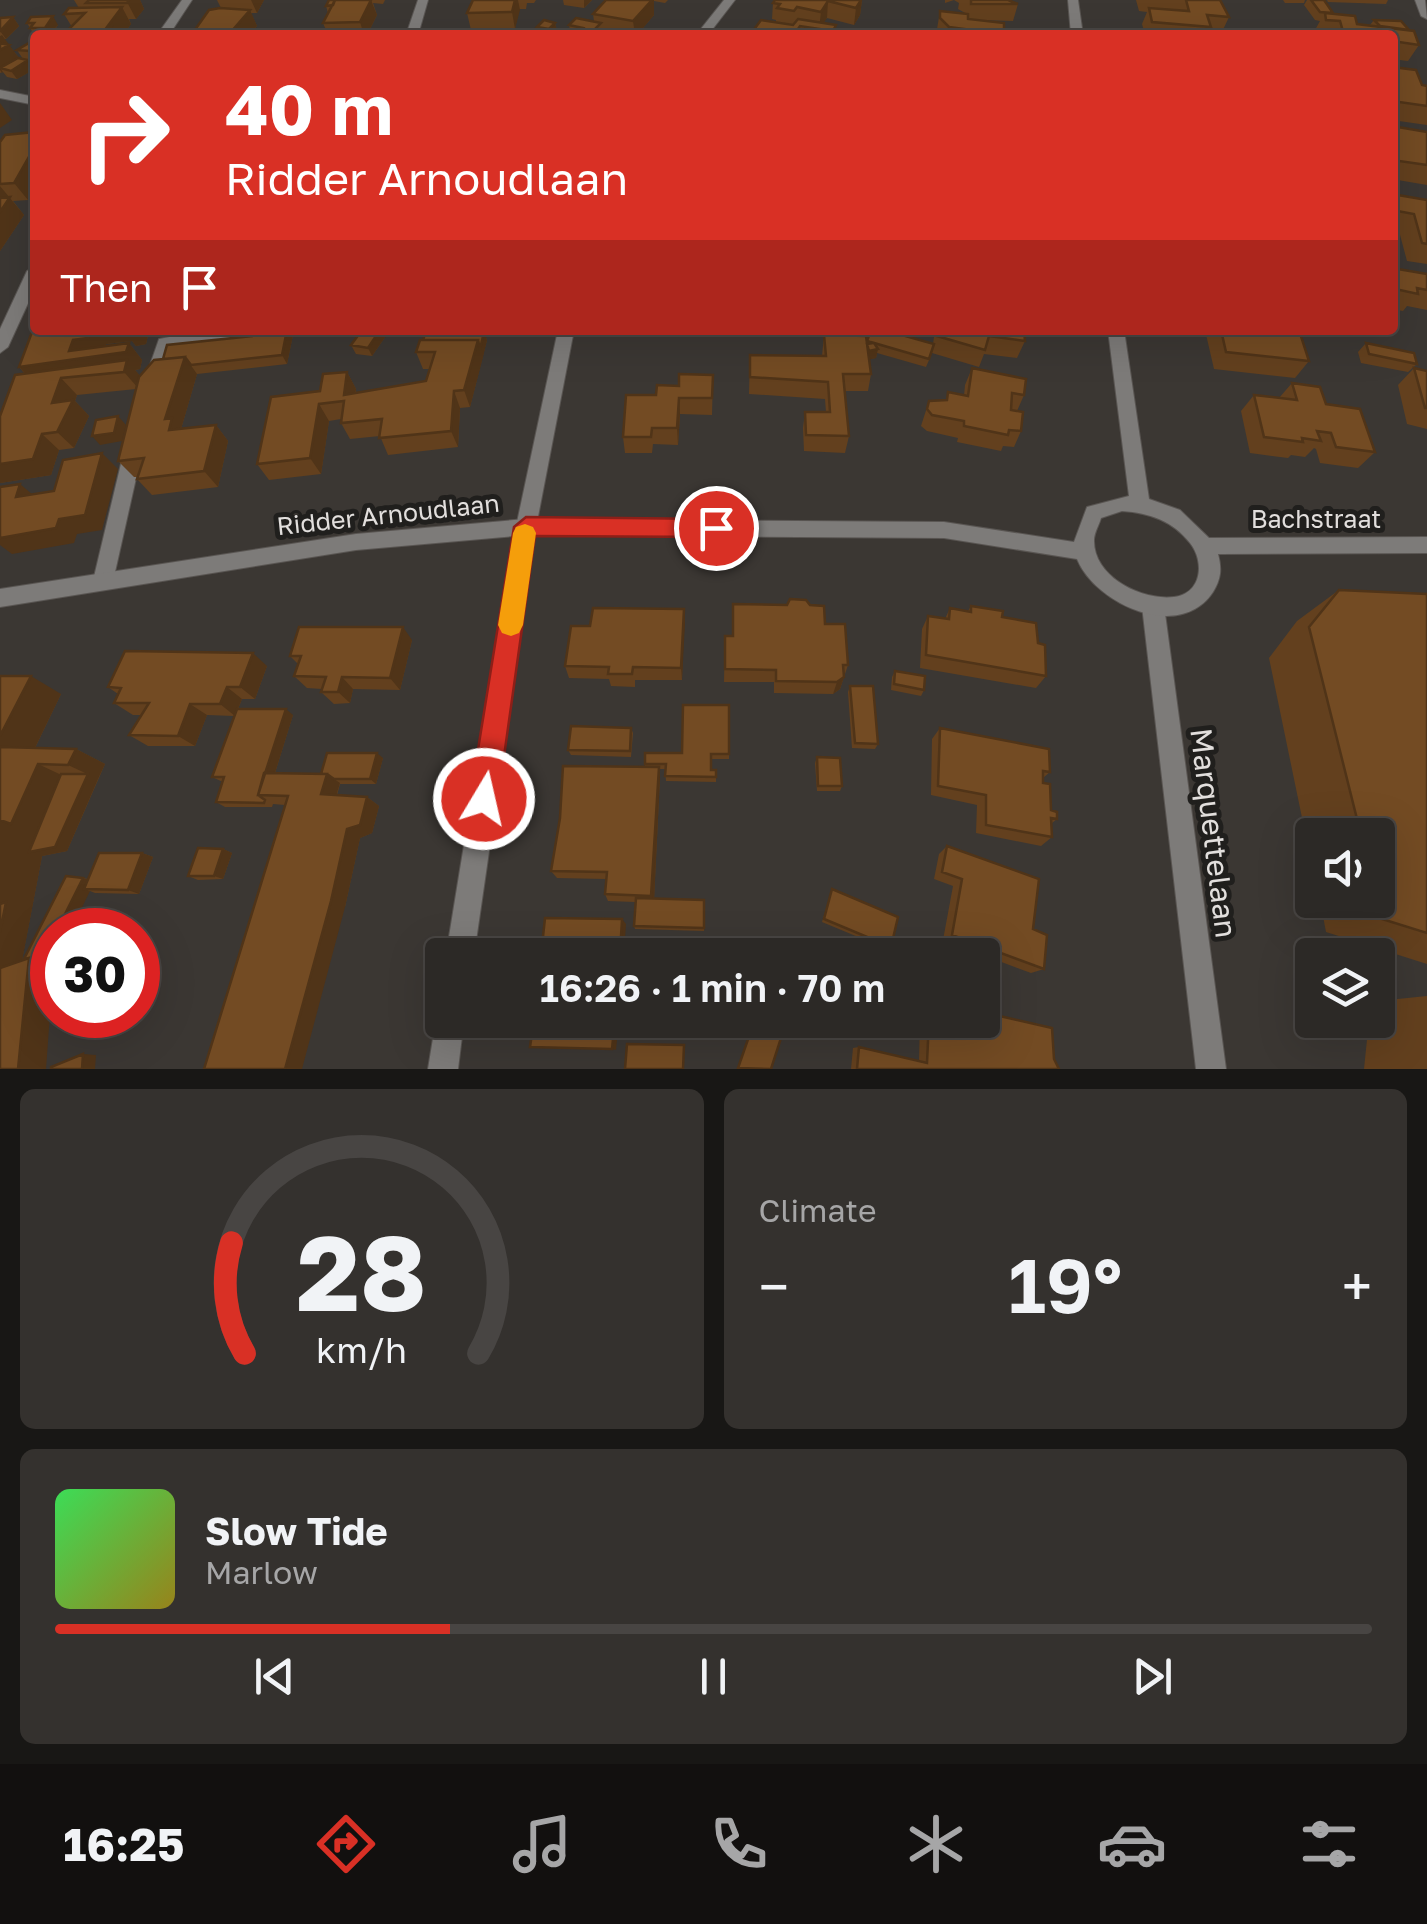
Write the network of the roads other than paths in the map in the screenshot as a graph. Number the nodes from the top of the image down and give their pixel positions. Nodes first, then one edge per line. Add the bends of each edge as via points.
1 (186, 0) edge
2 (423, 0) edge
3 (730, 0) edge
4 (1073, 0) edge
5 (1420, 0) edge
6 (1427, 16) edge
7 (165, 30) edge
8 (414, 30) edge
9 (706, 30) edge
10 (1077, 30) edge
11 (0, 94) edge
12 (30, 100) edge
13 (30, 282) edge
14 (211, 335) edge
15 (565, 335) edge
16 (1117, 335) edge
17 (0, 347) edge
18 (149, 396) edge
19 (139, 432) edge
20 (1140, 504) junction
21 (526, 527) junction
22 (1204, 546) junction
23 (1427, 546) edge
24 (1084, 552) junction
25 (103, 581) junction
26 (0, 598) edge
27 (1153, 606) junction
28 (463, 938) edge
29 (447, 1038) edge
30 (443, 1069) edge
31 (1211, 1069) edge

1 - 7 street
2 - 8 street
3 - 9 street
4 - 10 street
5 - 6 street
11 - 12 street
13 - 17 street
14 - 18 street via 165,343
15 - 21 street
16 - 20 street
19 - 25 street
20 - 22 street via 1178,518
20 - 24 street via 1094,513 1082,538
21 - 24 street, Ridder Arnoudlaan via 944,530
21 - 25 street, Ridder Arnoudlaan via 356,542
21 - 28 street
22 - 23 street, Bachstraat
22 - 27 street via 1210,578 1204,592 1191,602
24 - 27 street via 1117,592
25 - 26 street, Ridder Arnoudlaan
27 - 31 street, Marquettelaan
29 - 30 street

